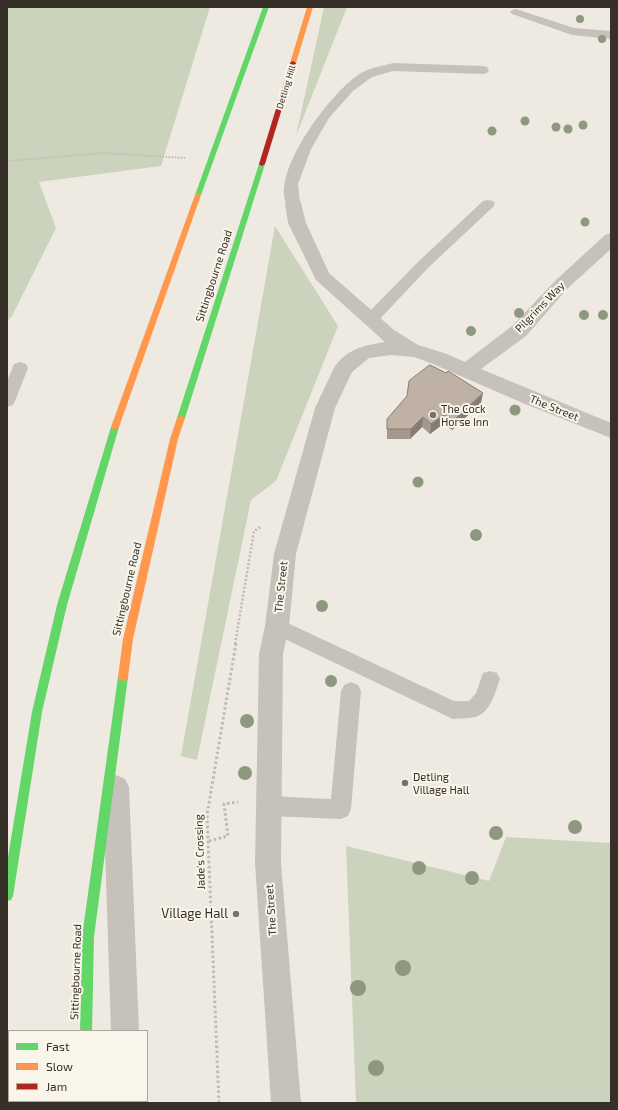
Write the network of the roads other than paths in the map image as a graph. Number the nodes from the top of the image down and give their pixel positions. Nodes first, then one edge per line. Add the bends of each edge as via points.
1 (266, 7) edge
2 (310, 7) edge
3 (516, 12) dead end
4 (611, 35) edge
5 (483, 70) dead end
6 (261, 166) joint
7 (293, 203) joint
8 (488, 204) dead end
9 (611, 239) edge
10 (370, 319) junction
11 (415, 351) junction
12 (20, 368) dead end
13 (466, 371) junction
14 (7, 401) edge
15 (611, 431) edge
16 (277, 626) junction
17 (490, 679) dead end
18 (351, 691) dead end
19 (115, 738) junction
20 (269, 806) junction
21 (7, 896) edge
22 (86, 1030) edge
23 (125, 1030) edge
24 (286, 1103) edge

1 - 21 highway via 111,438 62,605 37,712
2 - 6 highway, Detling Hill
3 - 4 lane via 572,31
5 - 7 lane via 393,67 368,74 349,88 324,116 304,149 291,184
6 - 19 highway, Sittingbourne Road via 174,439 128,640
7 - 10 street via 297,223 322,276
8 - 10 lane
9 - 13 street, Pilgrims Way via 562,284 519,331
10 - 11 street via 387,335
11 - 13 street, The Street
11 - 16 street, The Street via 391,348 364,352 344,368 326,408 284,554
12 - 14 lane
13 - 15 street, The Street
16 - 17 lane via 453,710 474,709 484,697
16 - 20 street, The Street via 271,654
18 - 20 lane via 341,809
19 - 22 highway, Sittingbourne Road via 88,937
19 - 23 street
20 - 24 street, The Street via 268,863

